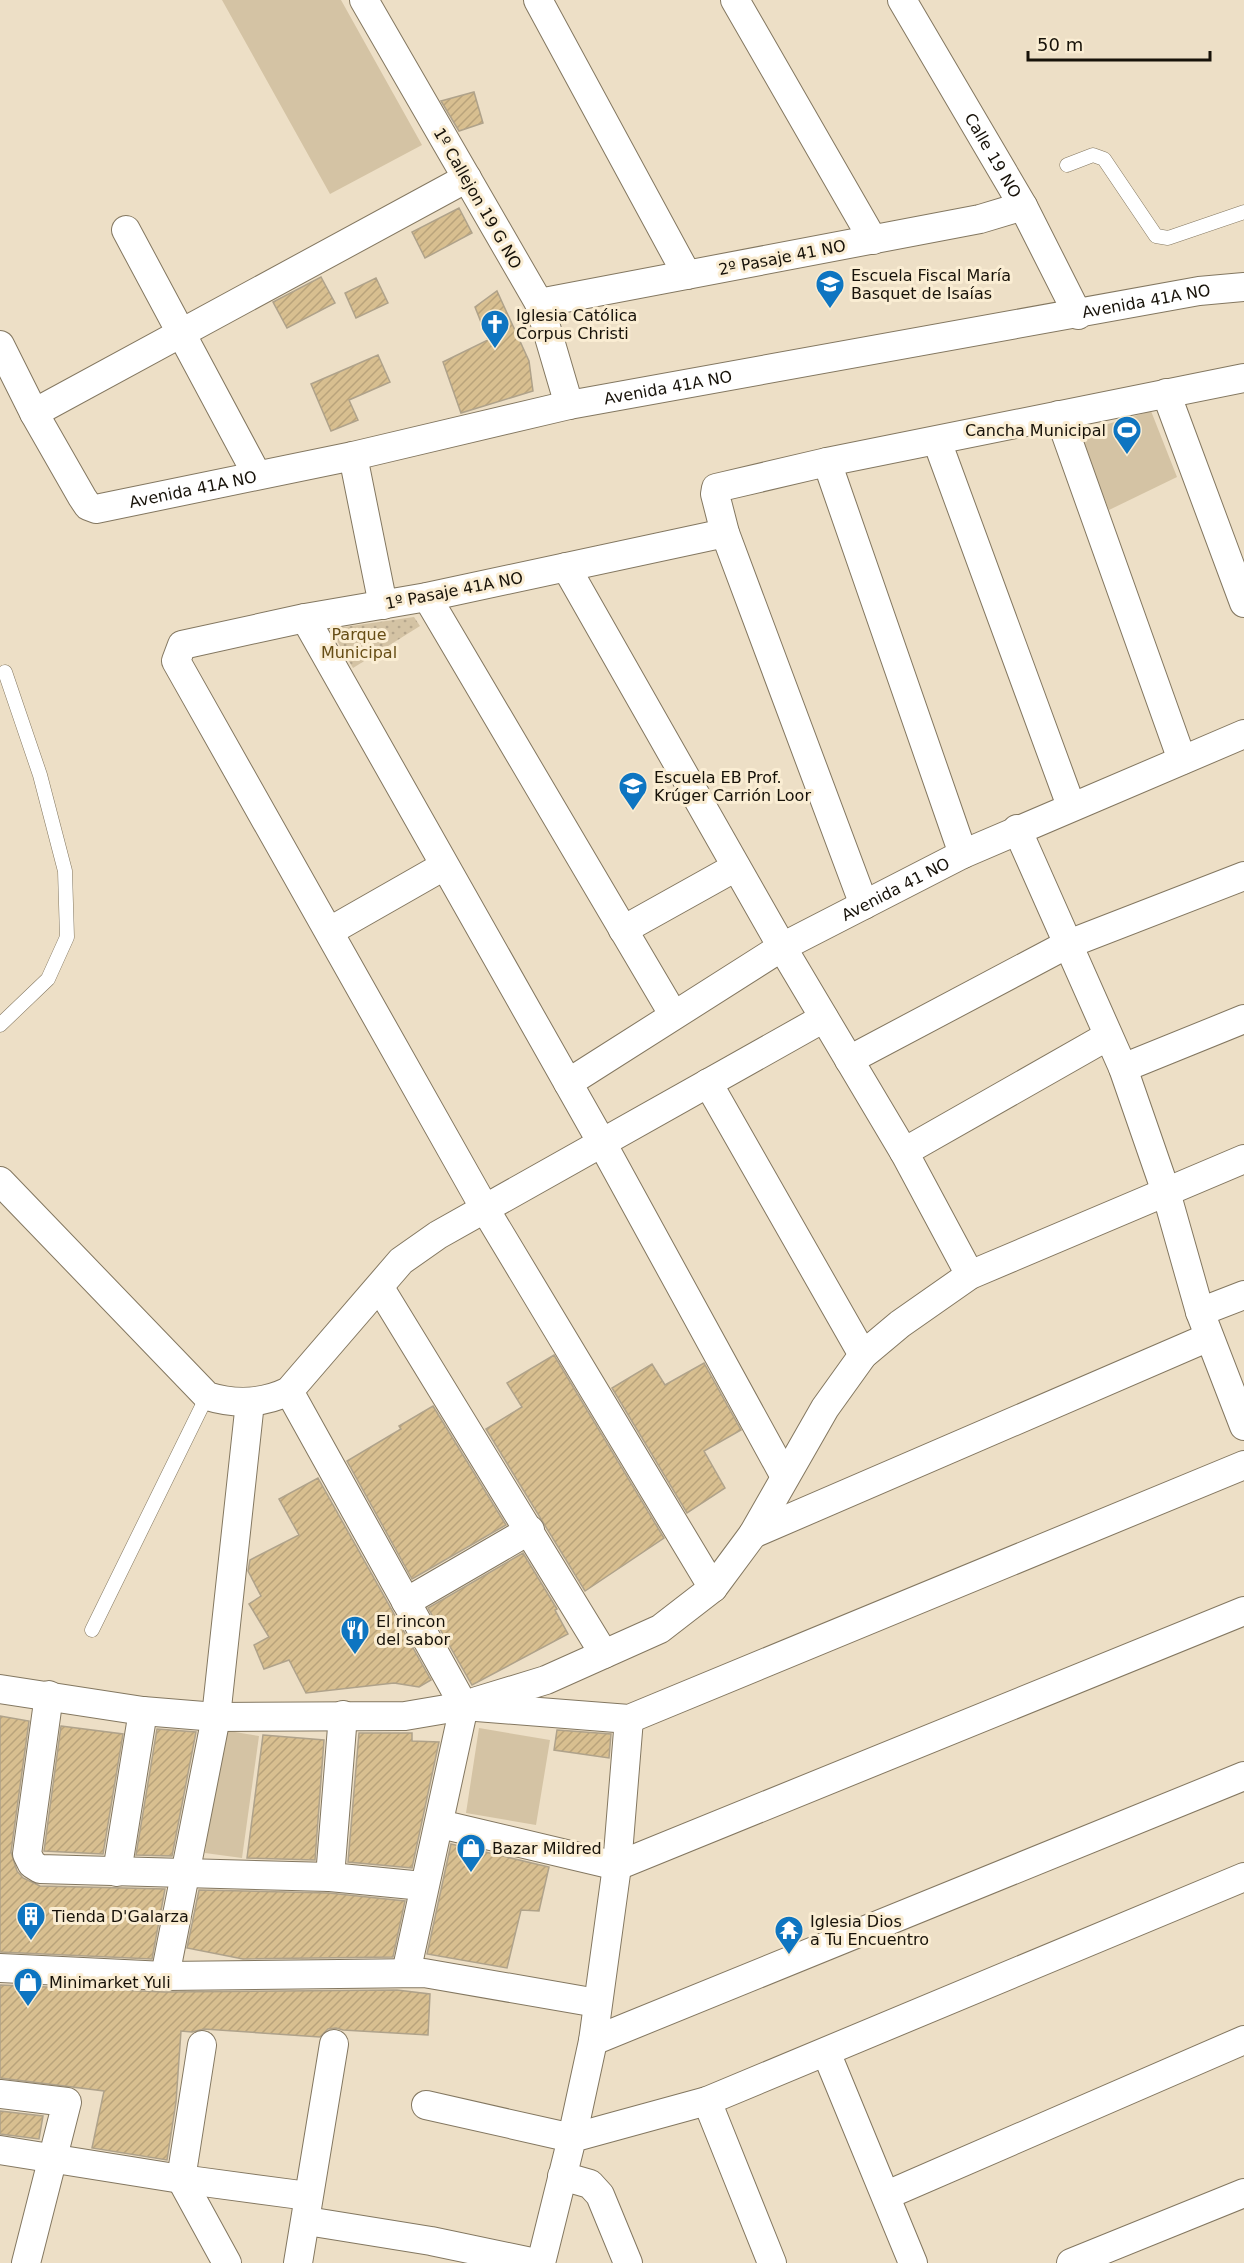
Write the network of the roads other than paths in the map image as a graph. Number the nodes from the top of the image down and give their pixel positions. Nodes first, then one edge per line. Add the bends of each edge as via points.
1 (364, 0) edge
2 (538, 0) edge
3 (735, 0) edge
4 (902, 0) edge
5 (1067, 165) dead end
6 (467, 178) junction
7 (1023, 206) junction
8 (1244, 213) edge
9 (126, 230) dead end
10 (873, 240) junction
11 (687, 275) junction
12 (1244, 287) edge
13 (539, 303) junction
14 (1078, 315) junction
15 (182, 333) junction
16 (0, 345) edge
17 (1244, 378) edge
18 (1166, 393) junction
19 (569, 405) junction
20 (34, 413) junction
21 (1059, 415) junction
22 (937, 441) junction
23 (353, 456) junction
24 (827, 462) junction
25 (257, 475) junction
26 (725, 533) junction
27 (566, 567) junction
28 (427, 597) junction
29 (1244, 603) edge
30 (383, 604) junction
31 (305, 618) junction
32 (5, 672) dead end
33 (1244, 734) edge
34 (1182, 760) junction
35 (1071, 806) junction
36 (1017, 829) junction
37 (963, 854) junction
38 (444, 866) junction
39 (736, 867) junction
40 (1244, 876) edge
41 (864, 905) junction
42 (623, 930) junction
43 (330, 931) junction
44 (1066, 945) junction
45 (782, 947) junction
46 (673, 1014) junction
47 (824, 1018) junction
48 (1244, 1019) edge
49 (0, 1025) edge
50 (1108, 1036) junction
51 (849, 1060) junction
52 (1123, 1068) junction
53 (568, 1083) junction
54 (708, 1083) junction
55 (602, 1143) junction
56 (904, 1152) junction
57 (1244, 1159) edge
58 (0, 1181) edge
59 (1166, 1192) junction
60 (485, 1209) junction
61 (970, 1275) junction
62 (380, 1288) junction
63 (1244, 1295) edge
64 (1204, 1325) junction
65 (863, 1355) junction
66 (290, 1391) junction
67 (207, 1396) junction
68 (250, 1402) junction
69 (1244, 1426) edge
70 (1244, 1465) edge
71 (784, 1475) junction
72 (530, 1530) junction
73 (753, 1534) junction
74 (713, 1588) junction
75 (406, 1602) junction
76 (1244, 1611) edge
77 (92, 1630) dead end
78 (604, 1654) junction
79 (0, 1689) edge
80 (49, 1695) junction
81 (464, 1706) junction
82 (143, 1711) junction
83 (343, 1715) junction
84 (216, 1717) junction
85 (629, 1719) junction
86 (1244, 1776) edge
87 (440, 1824) junction
88 (617, 1866) junction
89 (117, 1872) junction
90 (184, 1874) junction
91 (330, 1877) junction
92 (1244, 1877) edge
93 (423, 1886) junction
94 (0, 1968) edge
95 (406, 1973) junction
96 (165, 1976) junction
97 (597, 2003) junction
98 (1244, 2040) edge
99 (593, 2041) junction
100 (334, 2044) dead end
101 (202, 2045) dead end
102 (826, 2052) junction
103 (0, 2094) edge
104 (707, 2101) junction
105 (426, 2105) dead end
106 (572, 2138) junction
107 (0, 2150) edge
108 (54, 2160) junction
109 (562, 2176) junction
110 (181, 2179) junction
111 (1244, 2193) edge
112 (886, 2195) junction
113 (307, 2208) junction
114 (26, 2263) edge
115 (227, 2263) edge
116 (298, 2263) edge
117 (538, 2263) edge
118 (628, 2263) edge
119 (772, 2263) edge
120 (913, 2263) edge
121 (1071, 2263) edge

1 - 6 street, 1º Callejon 19 G NO
2 - 11 street
3 - 10 street
4 - 7 street, Calle 19 NO
5 - 8 lane via 1093,155 1104,159 1156,236 1168,238
6 - 13 street, 1º Callejon 19 G NO
6 - 15 street
7 - 10 street, 2º Pasaje 41 NO via 980,219
7 - 14 street, Calle 19 NO
9 - 15 street
10 - 11 street, 2º Pasaje 41 NO
11 - 13 street, 2º Pasaje 41 NO
12 - 14 street, Avenida 41A NO via 1199,291
13 - 19 street, 1º Callejon 19 G NO
14 - 19 street, Avenida 41A NO
15 - 20 street
15 - 25 street
16 - 20 street
17 - 18 street
18 - 21 street
18 - 29 street
19 - 23 street, Avenida 41A NO
20 - 25 street, Avenida 41A NO via 88,506 96,509
21 - 22 street
21 - 34 street
22 - 24 street
22 - 35 street
23 - 25 street, Avenida 41A NO
23 - 30 street
24 - 26 street via 716,488
24 - 37 street
26 - 27 street, 1º Pasaje 41A NO
26 - 41 street
27 - 28 street, 1º Pasaje 41A NO
27 - 39 street
28 - 30 street, 1º Pasaje 41A NO
28 - 42 street
30 - 31 street, 1º Pasaje 41A NO
31 - 38 street
31 - 43 street, 1º Pasaje 41A NO via 182,645 176,661
32 - 49 lane via 40,775 65,871 68,937 48,979
33 - 34 street, Avenida 41 NO
34 - 35 street, Avenida 41 NO
35 - 36 street, Avenida 41 NO
36 - 37 street, Avenida 41 NO
36 - 44 street
37 - 41 street, Avenida 41 NO
38 - 43 street
38 - 53 street
39 - 42 street
39 - 45 street
40 - 44 street
41 - 45 street, Avenida 41 NO
42 - 46 street
43 - 60 street
44 - 50 street
44 - 51 street
45 - 46 street, Avenida 41 NO
45 - 47 street
46 - 53 street, Avenida 41 NO
47 - 51 street
47 - 54 street
48 - 52 street
50 - 52 street
50 - 56 street
51 - 56 street
52 - 59 street
53 - 55 street
54 - 55 street
54 - 65 street
55 - 60 street
55 - 71 street
56 - 61 street
57 - 59 street
58 - 67 street
59 - 61 street
59 - 64 street
60 - 62 street via 401,1261
60 - 74 street
61 - 65 street
62 - 66 street
62 - 72 street
63 - 64 street
64 - 69 street
64 - 73 street
65 - 71 street
66 - 68 street via 271,1400
66 - 75 street
67 - 68 street via 224,1402
67 - 77 lane
68 - 84 street
70 - 85 street
71 - 73 street
72 - 75 street
72 - 78 street
73 - 74 street
74 - 78 street via 660,1629
75 - 81 street
76 - 88 street
78 - 81 street via 546,1680
79 - 80 street
80 - 82 street
80 - 89 street via 27,1854 40,1869
81 - 83 street via 405,1716
81 - 85 street
81 - 87 street
82 - 84 street
82 - 89 street
83 - 84 street
83 - 91 street
84 - 90 street
85 - 88 street
86 - 99 street
87 - 88 street
87 - 93 street
88 - 97 street
89 - 90 street
90 - 91 street
90 - 96 street
91 - 93 street
92 - 102 street
93 - 95 street
94 - 96 street
95 - 96 street
95 - 97 street
97 - 99 street
98 - 112 street
99 - 106 street
100 - 113 street
101 - 110 street
102 - 104 street
102 - 112 street
103 - 108 street via 67,2102
104 - 106 street
104 - 119 street
105 - 106 street
106 - 109 street
107 - 108 street
108 - 110 street
108 - 114 street
109 - 117 street
109 - 118 street via 590,2184 600,2196
110 - 113 street
110 - 115 street
111 - 121 street
112 - 120 street
113 - 116 street
113 - 117 street

